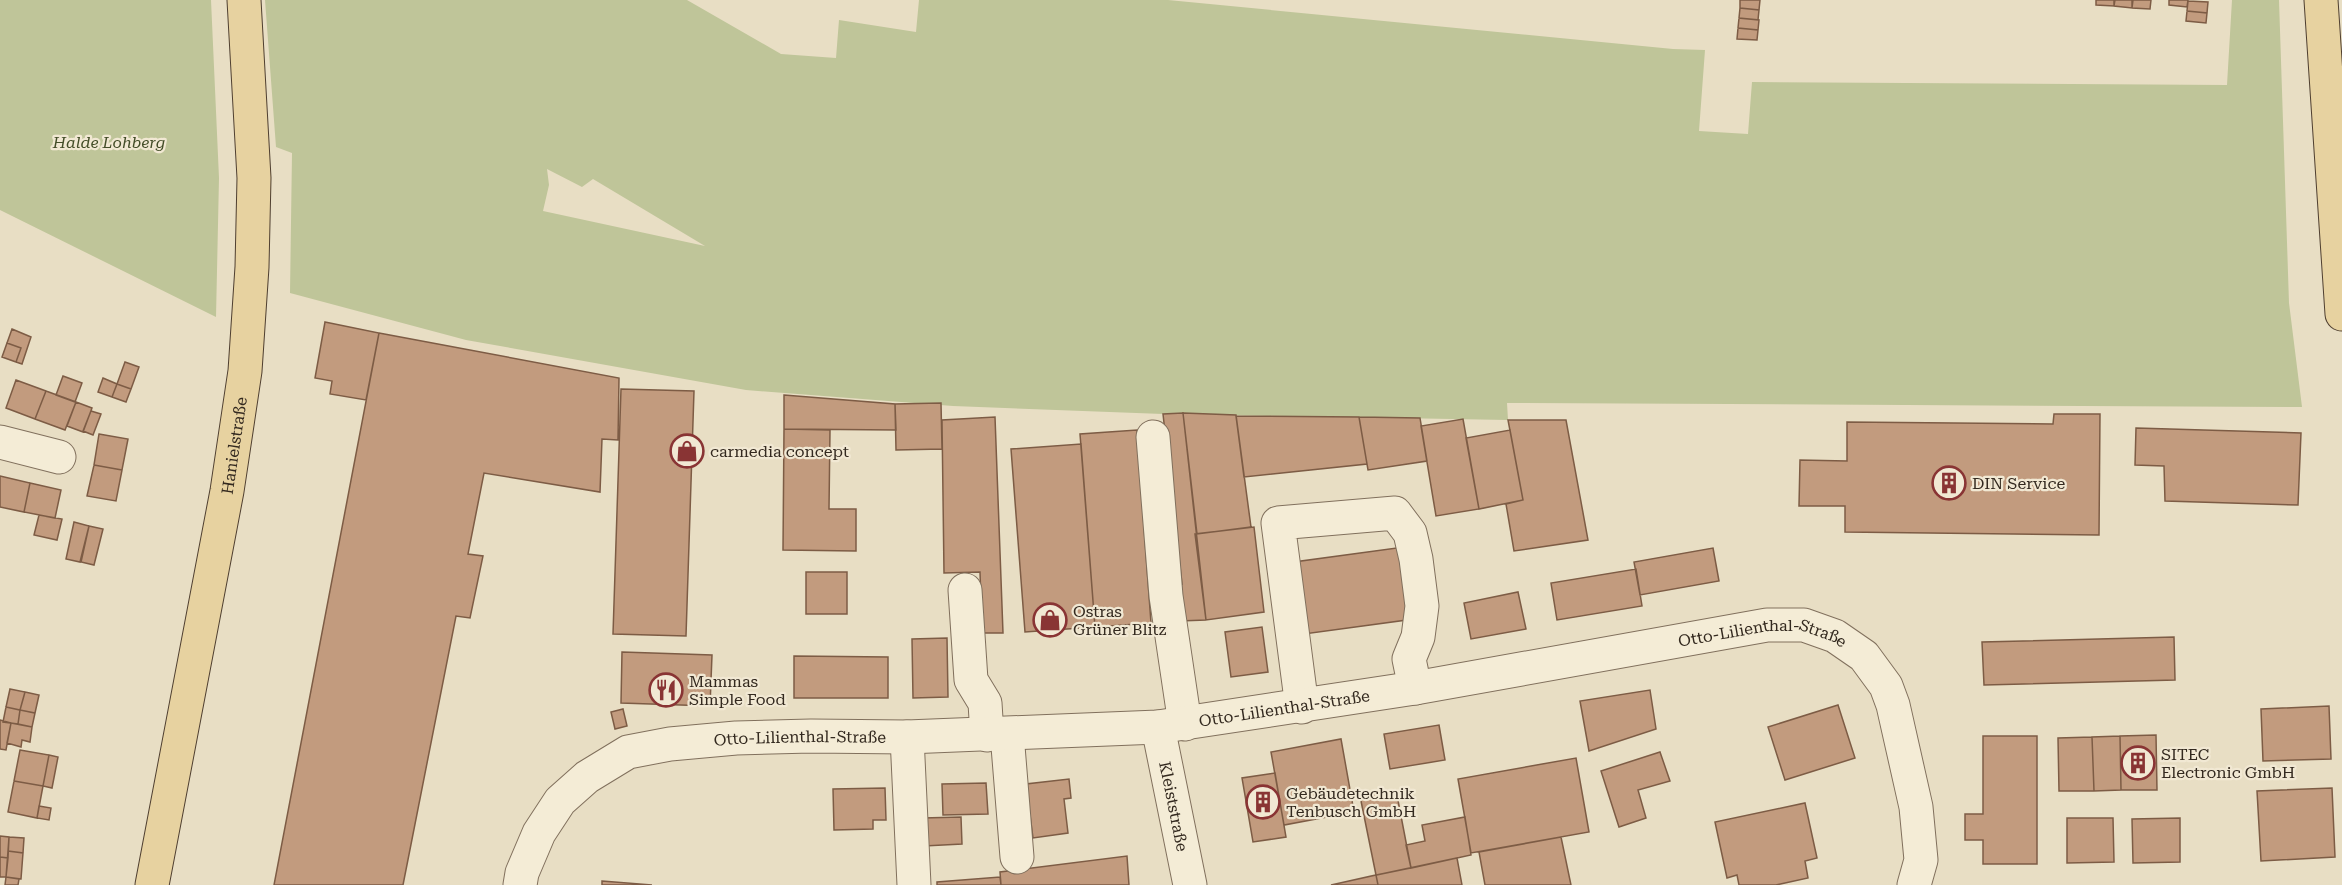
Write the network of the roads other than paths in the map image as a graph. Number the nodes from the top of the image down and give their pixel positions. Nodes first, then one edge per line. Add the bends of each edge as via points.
1 (244, 0) edge
2 (2321, 0) edge
3 (2342, 314) edge
4 (1153, 437) dead end
5 (0, 442) edge
6 (59, 457) dead end
7 (965, 590) dead end
8 (1415, 688) junction
9 (1302, 707) junction
10 (1171, 726) junction
11 (997, 735) junction
12 (907, 737) junction
13 (1017, 857) dead end
14 (152, 885) edge
15 (520, 885) edge
16 (914, 885) edge
17 (1190, 885) edge
18 (1914, 885) edge

1 - 14 main road, Hanielstraße via 254,178 245,371 227,492
2 - 3 main road
4 - 10 street, Kleiststraße via 1166,596
5 - 6 street
7 - 11 street via 971,680 986,703
8 - 9 street, Otto-Lilienthal-Straße
8 - 9 street via 1409,659 1418,637 1420,587 1410,533 1395,513 1278,523
8 - 18 street, Otto-Lilienthal-Straße via 1767,625 1804,625 1835,636 1864,656 1886,686 1893,705 1916,807 1921,860
9 - 10 street, Otto-Lilienthal-Straße
10 - 11 street, Otto-Lilienthal-Straße
10 - 17 street, Kleiststraße
11 - 12 street, Otto-Lilienthal-Straße
11 - 13 street
12 - 15 street, Otto-Lilienthal-Straße via 811,742 736,738 628,752 581,770 539,833
12 - 16 street

